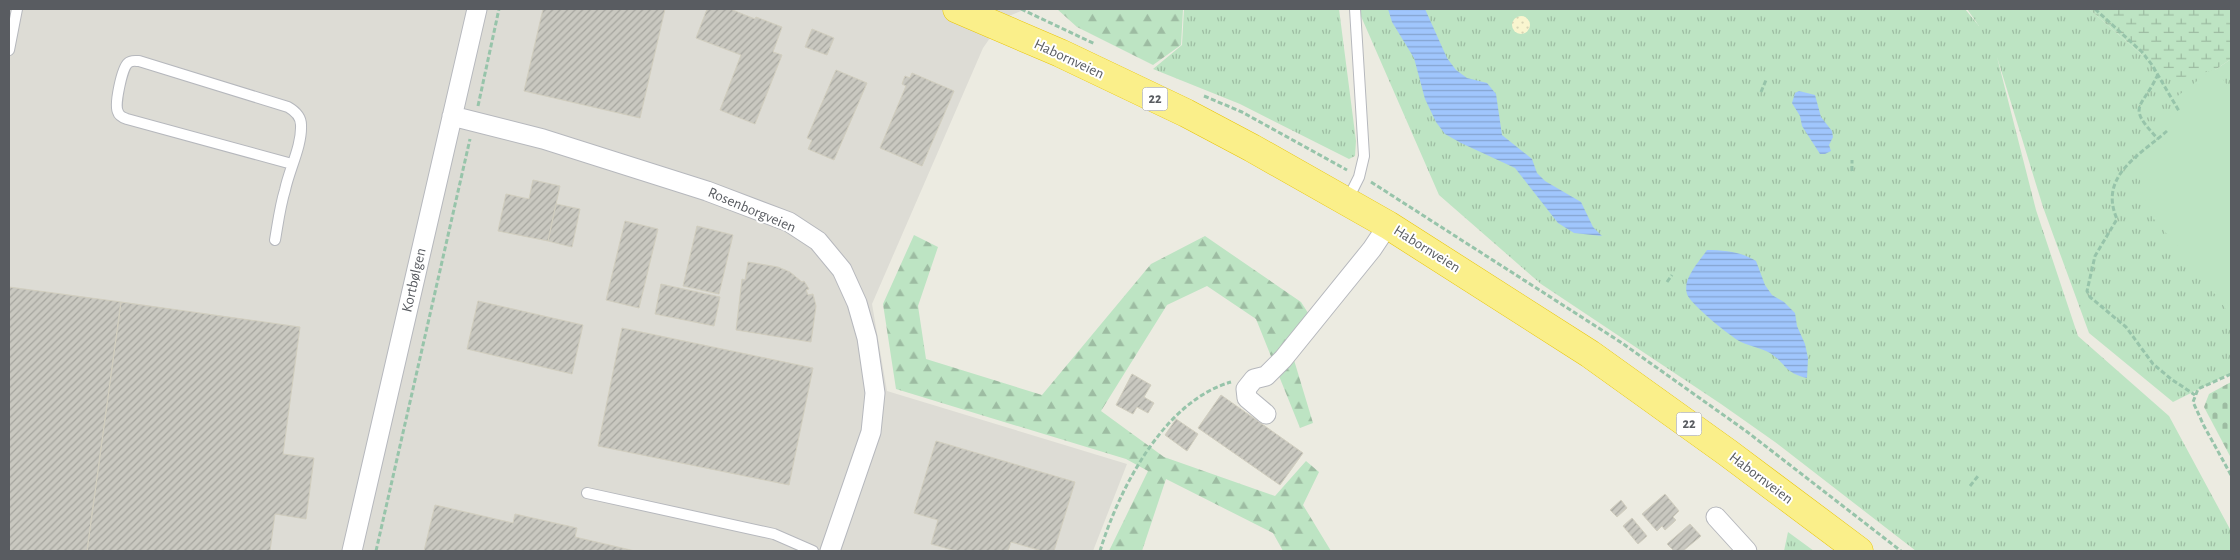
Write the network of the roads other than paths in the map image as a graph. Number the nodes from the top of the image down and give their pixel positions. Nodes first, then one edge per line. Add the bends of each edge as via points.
1 (17, 9) edge
2 (477, 9) edge
3 (957, 9) edge
4 (1355, 9) edge
5 (9, 50) edge
6 (452, 116) junction
7 (292, 164) junction
8 (1347, 201) junction
9 (1388, 225) junction
10 (274, 240) dead end
11 (1266, 414) dead end
12 (587, 493) dead end
13 (1716, 517) dead end
14 (352, 551) edge
15 (812, 551) edge
16 (830, 551) edge
17 (1747, 551) edge
18 (1859, 551) edge

1 - 5 lane
2 - 6 street, Kortbølgen
3 - 8 highway, Habornveien / 22 via 1060,53 1186,113
4 - 8 lane via 1364,156 1359,177
6 - 14 street, Kortbølgen
6 - 16 street, Rosenborgveien via 543,138 707,191 789,222 818,241 842,270 857,303 867,338 875,394 871,432
7 - 7 lane via 301,125 299,117 288,107 139,61 126,64 117,105 118,112 127,120
7 - 10 lane
8 - 9 highway, Habornveien / 22
9 - 11 street via 1283,359 1246,389 1247,398
9 - 18 highway, Habornveien / 22 via 1590,354
12 - 15 lane via 774,534
13 - 17 street

